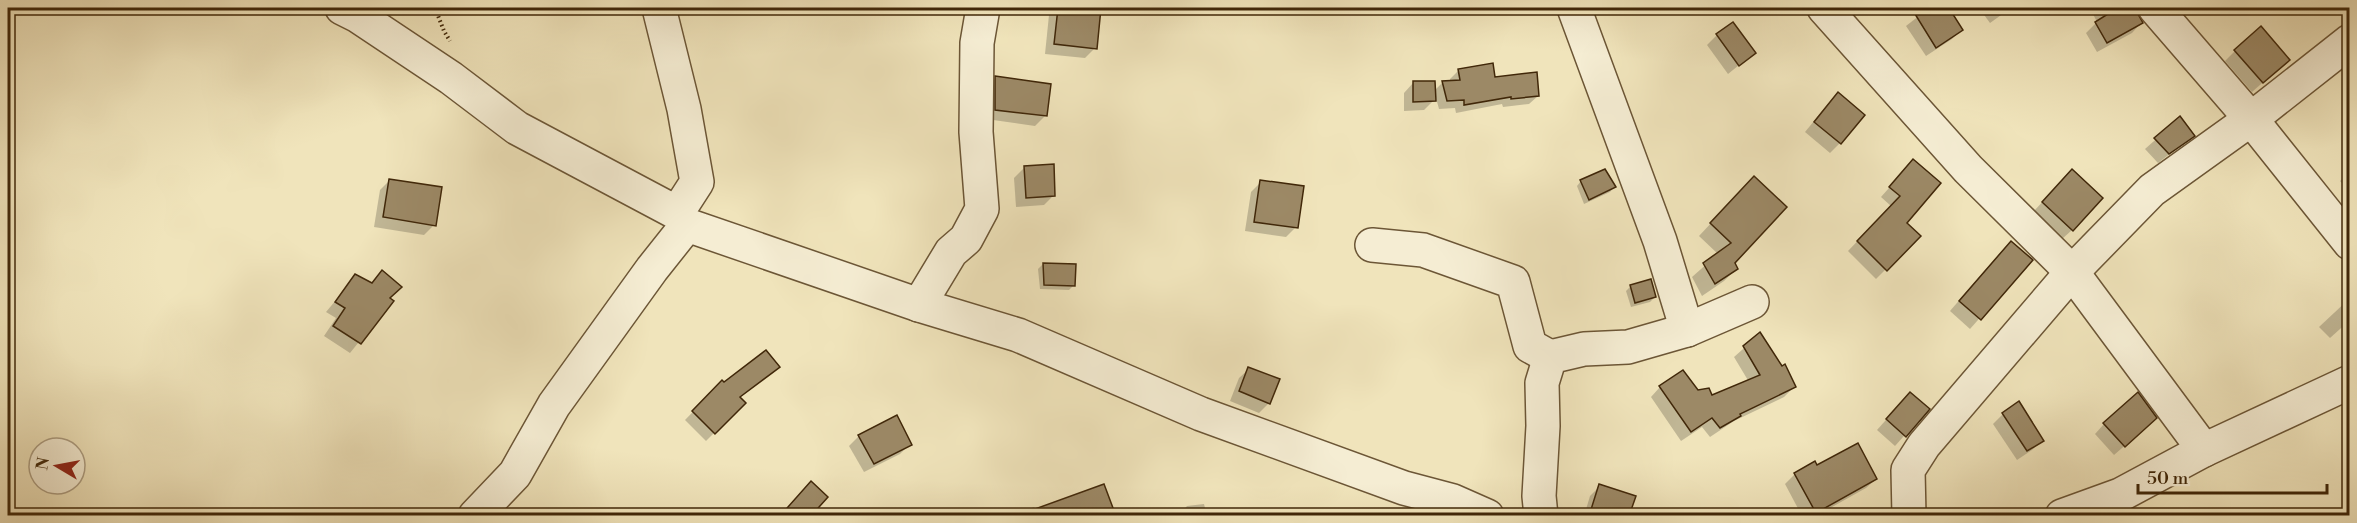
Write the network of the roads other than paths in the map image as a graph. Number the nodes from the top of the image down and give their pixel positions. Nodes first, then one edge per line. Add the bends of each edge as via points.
1 (342, 8) edge
2 (659, 8) edge
3 (983, 8) edge
4 (1574, 8) edge
5 (1824, 8) edge
6 (2156, 8) edge
7 (2349, 41) edge
8 (2252, 119) junction
9 (682, 219) junction
10 (2349, 243) edge
11 (1372, 245) dead end
12 (2072, 272) junction
13 (1752, 302) dead end
14 (919, 305) junction
15 (1687, 330) junction
16 (1550, 357) junction
17 (2349, 382) edge
18 (2205, 450) junction
19 (475, 516) edge
20 (1487, 516) edge
21 (1541, 516) edge
22 (1909, 516) edge
23 (2062, 516) edge

1 - 9 street via 451,78 517,128
2 - 9 street via 698,182
3 - 14 street via 977,42 976,132 981,209 966,239 951,252
4 - 15 street via 1660,241
5 - 12 street via 1968,169
6 - 8 street
7 - 8 street
8 - 10 street
8 - 12 street via 2152,190
9 - 14 street
9 - 19 street via 652,269 554,405 514,474
11 - 16 street via 1423,250 1513,282 1530,346
12 - 18 street
12 - 22 street via 1924,445 1908,470
13 - 15 street
14 - 20 street via 1018,336 1202,414
15 - 16 street via 1628,347 1584,349
16 - 21 street via 1542,383
17 - 18 street
18 - 23 street via 2120,495

